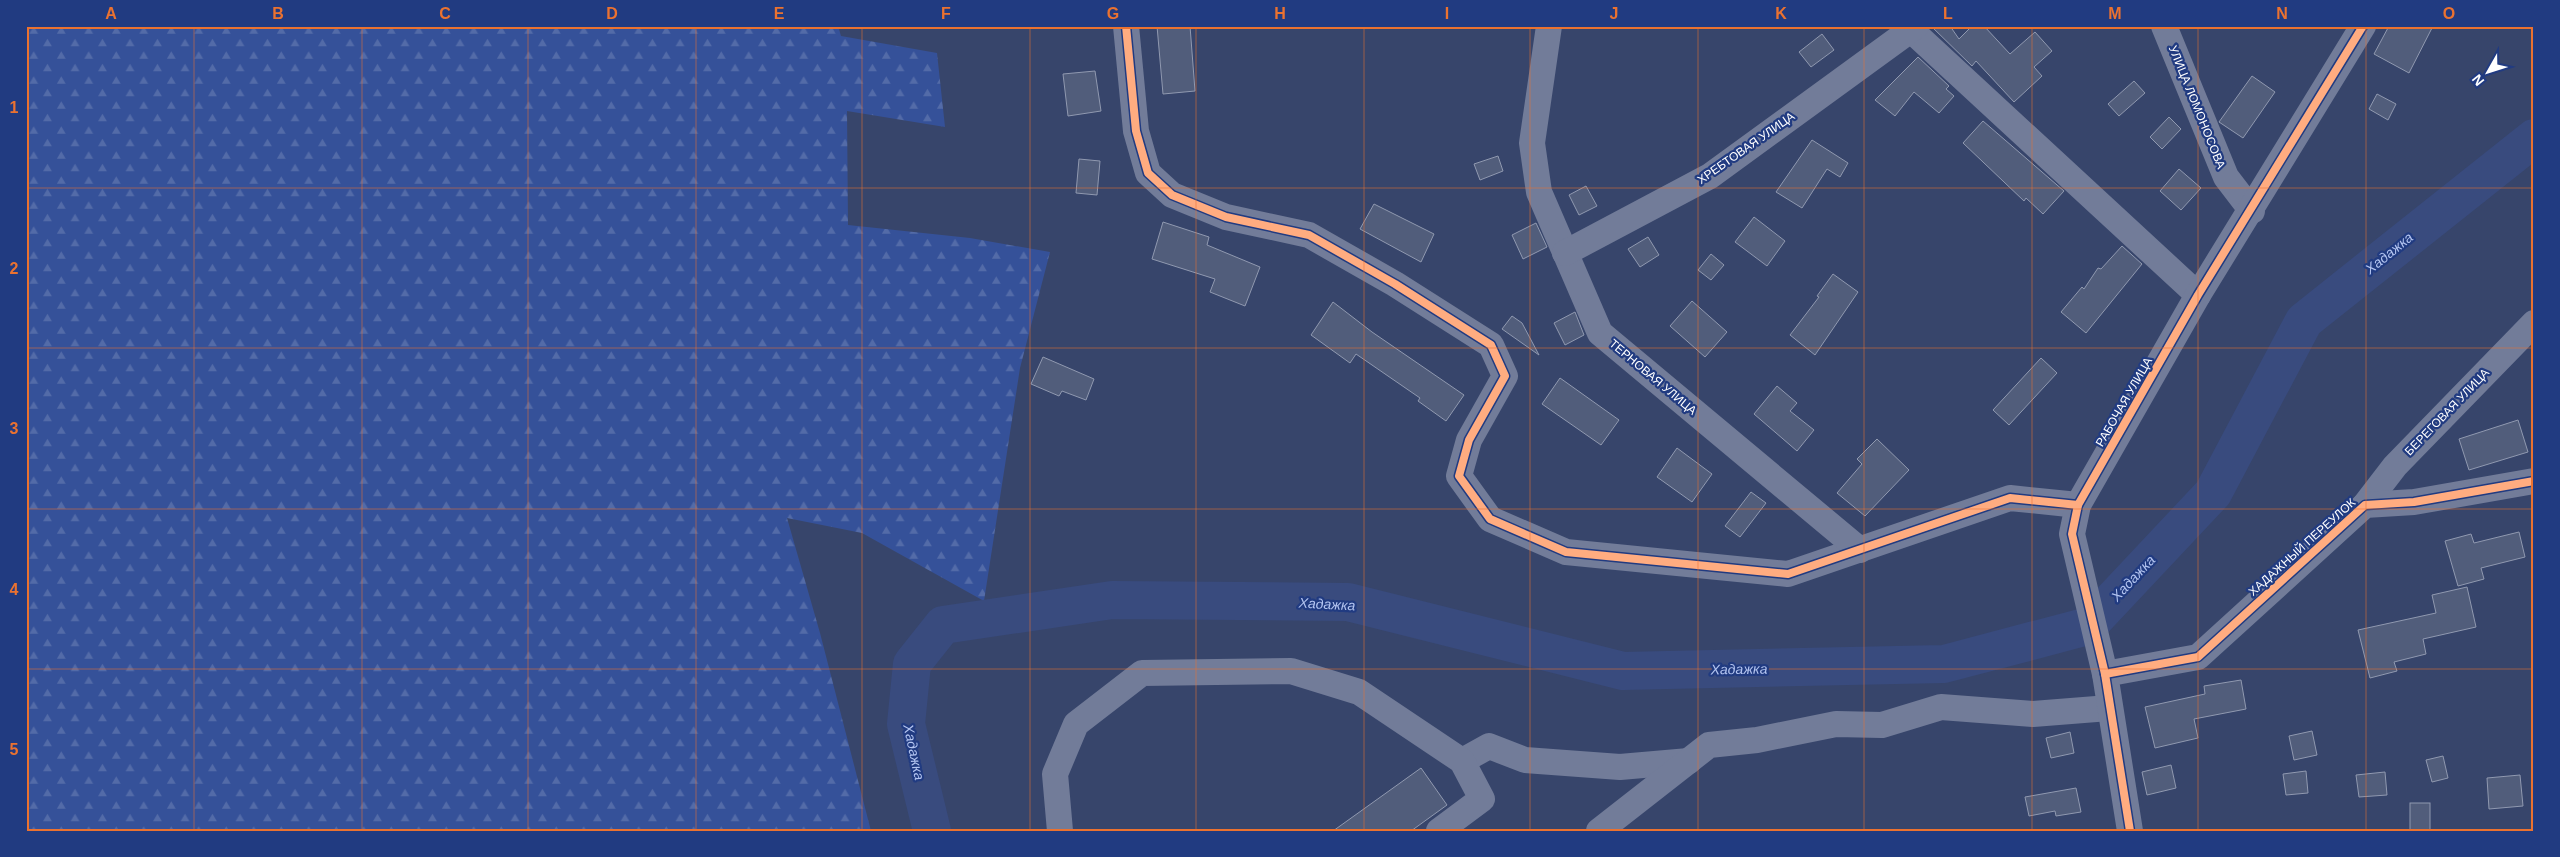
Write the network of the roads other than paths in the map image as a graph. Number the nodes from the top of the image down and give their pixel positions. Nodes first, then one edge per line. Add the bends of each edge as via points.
1 (1126, 26) edge
2 (1549, 26) edge
3 (2164, 26) edge
4 (2363, 26) edge
5 (1914, 28) edge
6 (2252, 210) junction
7 (1566, 253) junction
8 (2198, 295) junction
9 (2534, 323) edge
10 (2534, 481) edge
11 (2365, 505) junction
12 (2078, 506) junction
13 (1860, 550) junction
14 (2105, 674) junction
15 (2110, 708) junction
16 (1462, 760) junction
17 (1689, 761) junction
18 (1060, 831) edge
19 (1439, 831) edge
20 (1599, 831) edge
21 (2130, 831) edge

1 - 13 street via 1136,131 1148,173 1172,195 1226,217 1309,235 1395,284 1491,345 1505,376 1469,440 1459,476 1490,519 1566,552 1788,574
2 - 7 street, ТЕРНОВАЯ УЛИЦА via 1532,143 1539,192
3 - 6 street, УЛИЦА ЛОМОНОСОВА via 2226,177
4 - 6 street, РАБОЧАЯ УЛИЦА
5 - 7 street, ХРЕБТОВАЯ УЛИЦА via 1710,176
5 - 8 street
6 - 8 street, РАБОЧАЯ УЛИЦА
7 - 13 street, ТЕРНОВАЯ УЛИЦА via 1600,333
8 - 12 street, РАБОЧАЯ УЛИЦА
9 - 11 street, БЕРЕГОВАЯ УЛИЦА via 2395,466
10 - 11 street, ХАДАЖНЫЙ ПЕРЕУЛОК via 2414,502
11 - 14 street, ХАДАЖНЫЙ ПЕРЕУЛОК via 2198,657
12 - 13 street via 2010,498
12 - 14 street, РАБОЧАЯ УЛИЦА via 2072,534
14 - 15 street, РАБОЧАЯ УЛИЦА
15 - 17 street via 2033,714 1941,707 1882,724 1836,724 1757,740 1709,745
15 - 21 street, РАБОЧАЯ УЛИЦА
16 - 17 street via 1489,746 1525,760 1620,766
16 - 18 street via 1359,692 1291,671 1142,673 1076,724 1055,774
16 - 19 street via 1482,799
17 - 20 street

